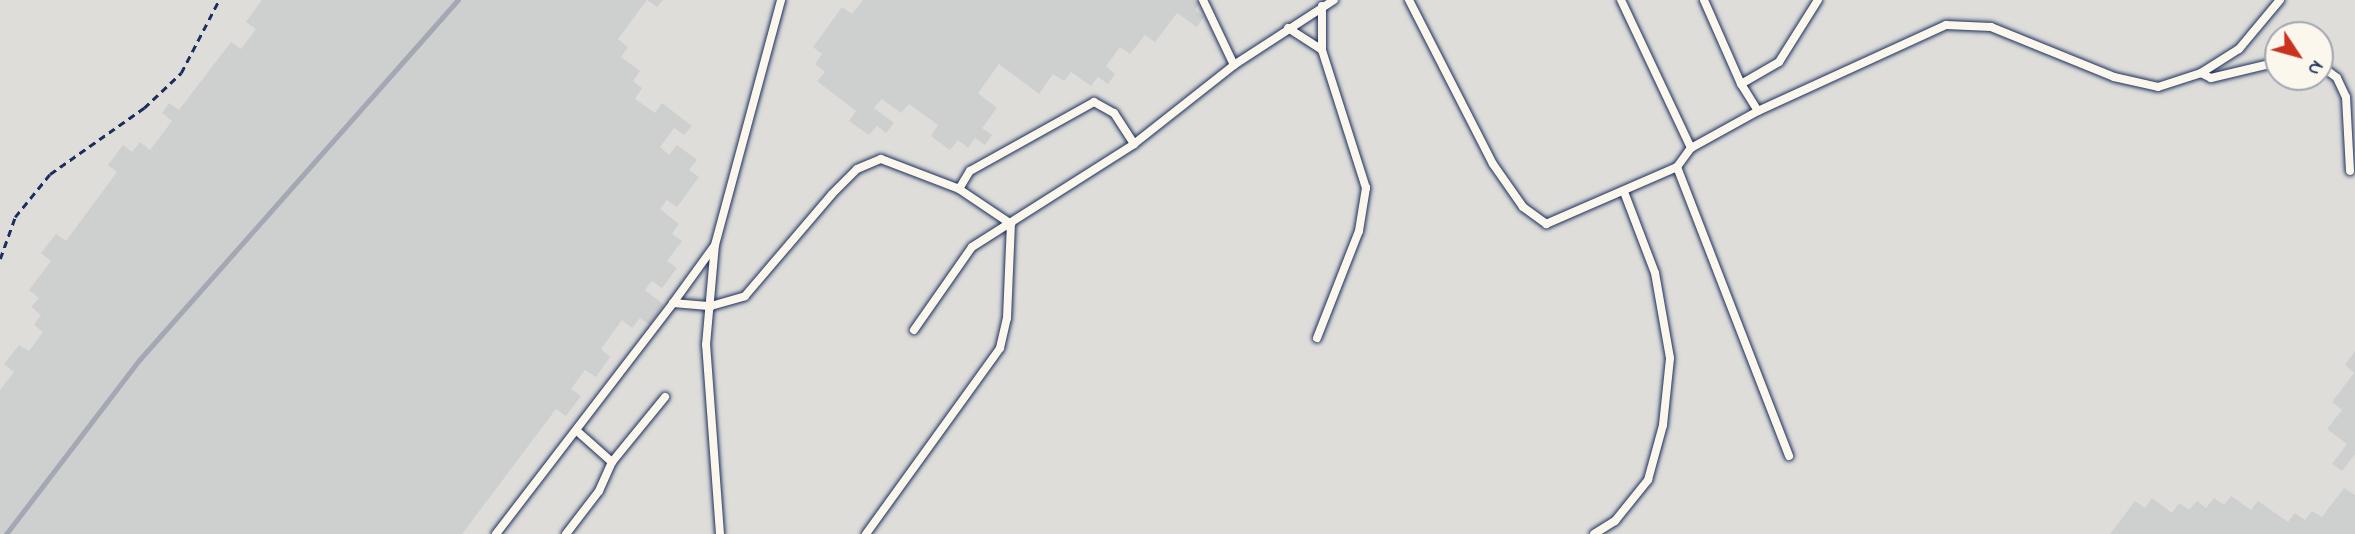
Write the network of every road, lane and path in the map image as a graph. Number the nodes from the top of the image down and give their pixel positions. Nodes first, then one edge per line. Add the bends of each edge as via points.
1 (219, 0) edge
2 (781, 0) edge
3 (1203, 0) edge
4 (1334, 0) edge
5 (1409, 0) edge
6 (1621, 0) edge
7 (1704, 0) edge
8 (1818, 0) edge
9 (2280, 0) edge
10 (1322, 6) junction
11 (1288, 29) junction
12 (1322, 50) junction
13 (1234, 65) junction
14 (2264, 65) edge
15 (2201, 73) junction
16 (2334, 76) edge
17 (1741, 84) junction
18 (1758, 111) junction
19 (1134, 144) junction
20 (1691, 148) junction
21 (1677, 167) junction
22 (2350, 171) dead end
23 (959, 189) junction
24 (1624, 192) junction
25 (1011, 224) junction
26 (715, 245) junction
27 (0, 259) edge
28 (673, 303) junction
29 (711, 306) junction
30 (914, 330) dead end
31 (1317, 338) dead end
32 (666, 397) dead end
33 (577, 431) junction
34 (1789, 456) dead end
35 (612, 462) junction
36 (496, 534) edge
37 (566, 534) edge
38 (719, 534) edge
39 (866, 534) edge
40 (1594, 534) edge

1 - 27 path via 181,73 144,108 50,174 15,217
2 - 26 lane
3 - 13 lane
4 - 10 lane
5 - 24 lane via 1493,164 1523,207 1546,224
6 - 20 lane
7 - 17 lane
8 - 17 lane via 1779,62
9 - 15 lane via 2239,49
10 - 11 lane
10 - 12 lane
11 - 12 lane
11 - 13 lane
12 - 31 lane via 1366,188 1359,231
13 - 19 lane
14 - 15 lane via 2211,78
15 - 18 lane via 2158,87 2114,77 1992,27 1946,25
16 - 22 lane via 2346,97
17 - 18 lane
18 - 20 lane
19 - 23 lane via 1114,113 1094,102 970,170
19 - 25 lane
20 - 21 lane
21 - 24 lane
21 - 34 lane
23 - 25 lane
23 - 29 lane via 881,159 857,169 745,296
24 - 40 lane via 1655,273 1670,358 1663,425 1647,480 1615,522
25 - 30 lane via 971,247
25 - 39 lane via 1007,318 1000,348
26 - 28 lane
26 - 29 lane
28 - 29 lane
28 - 33 lane
29 - 38 lane via 706,345
32 - 35 lane
33 - 35 lane
33 - 36 lane
35 - 37 lane via 599,491

